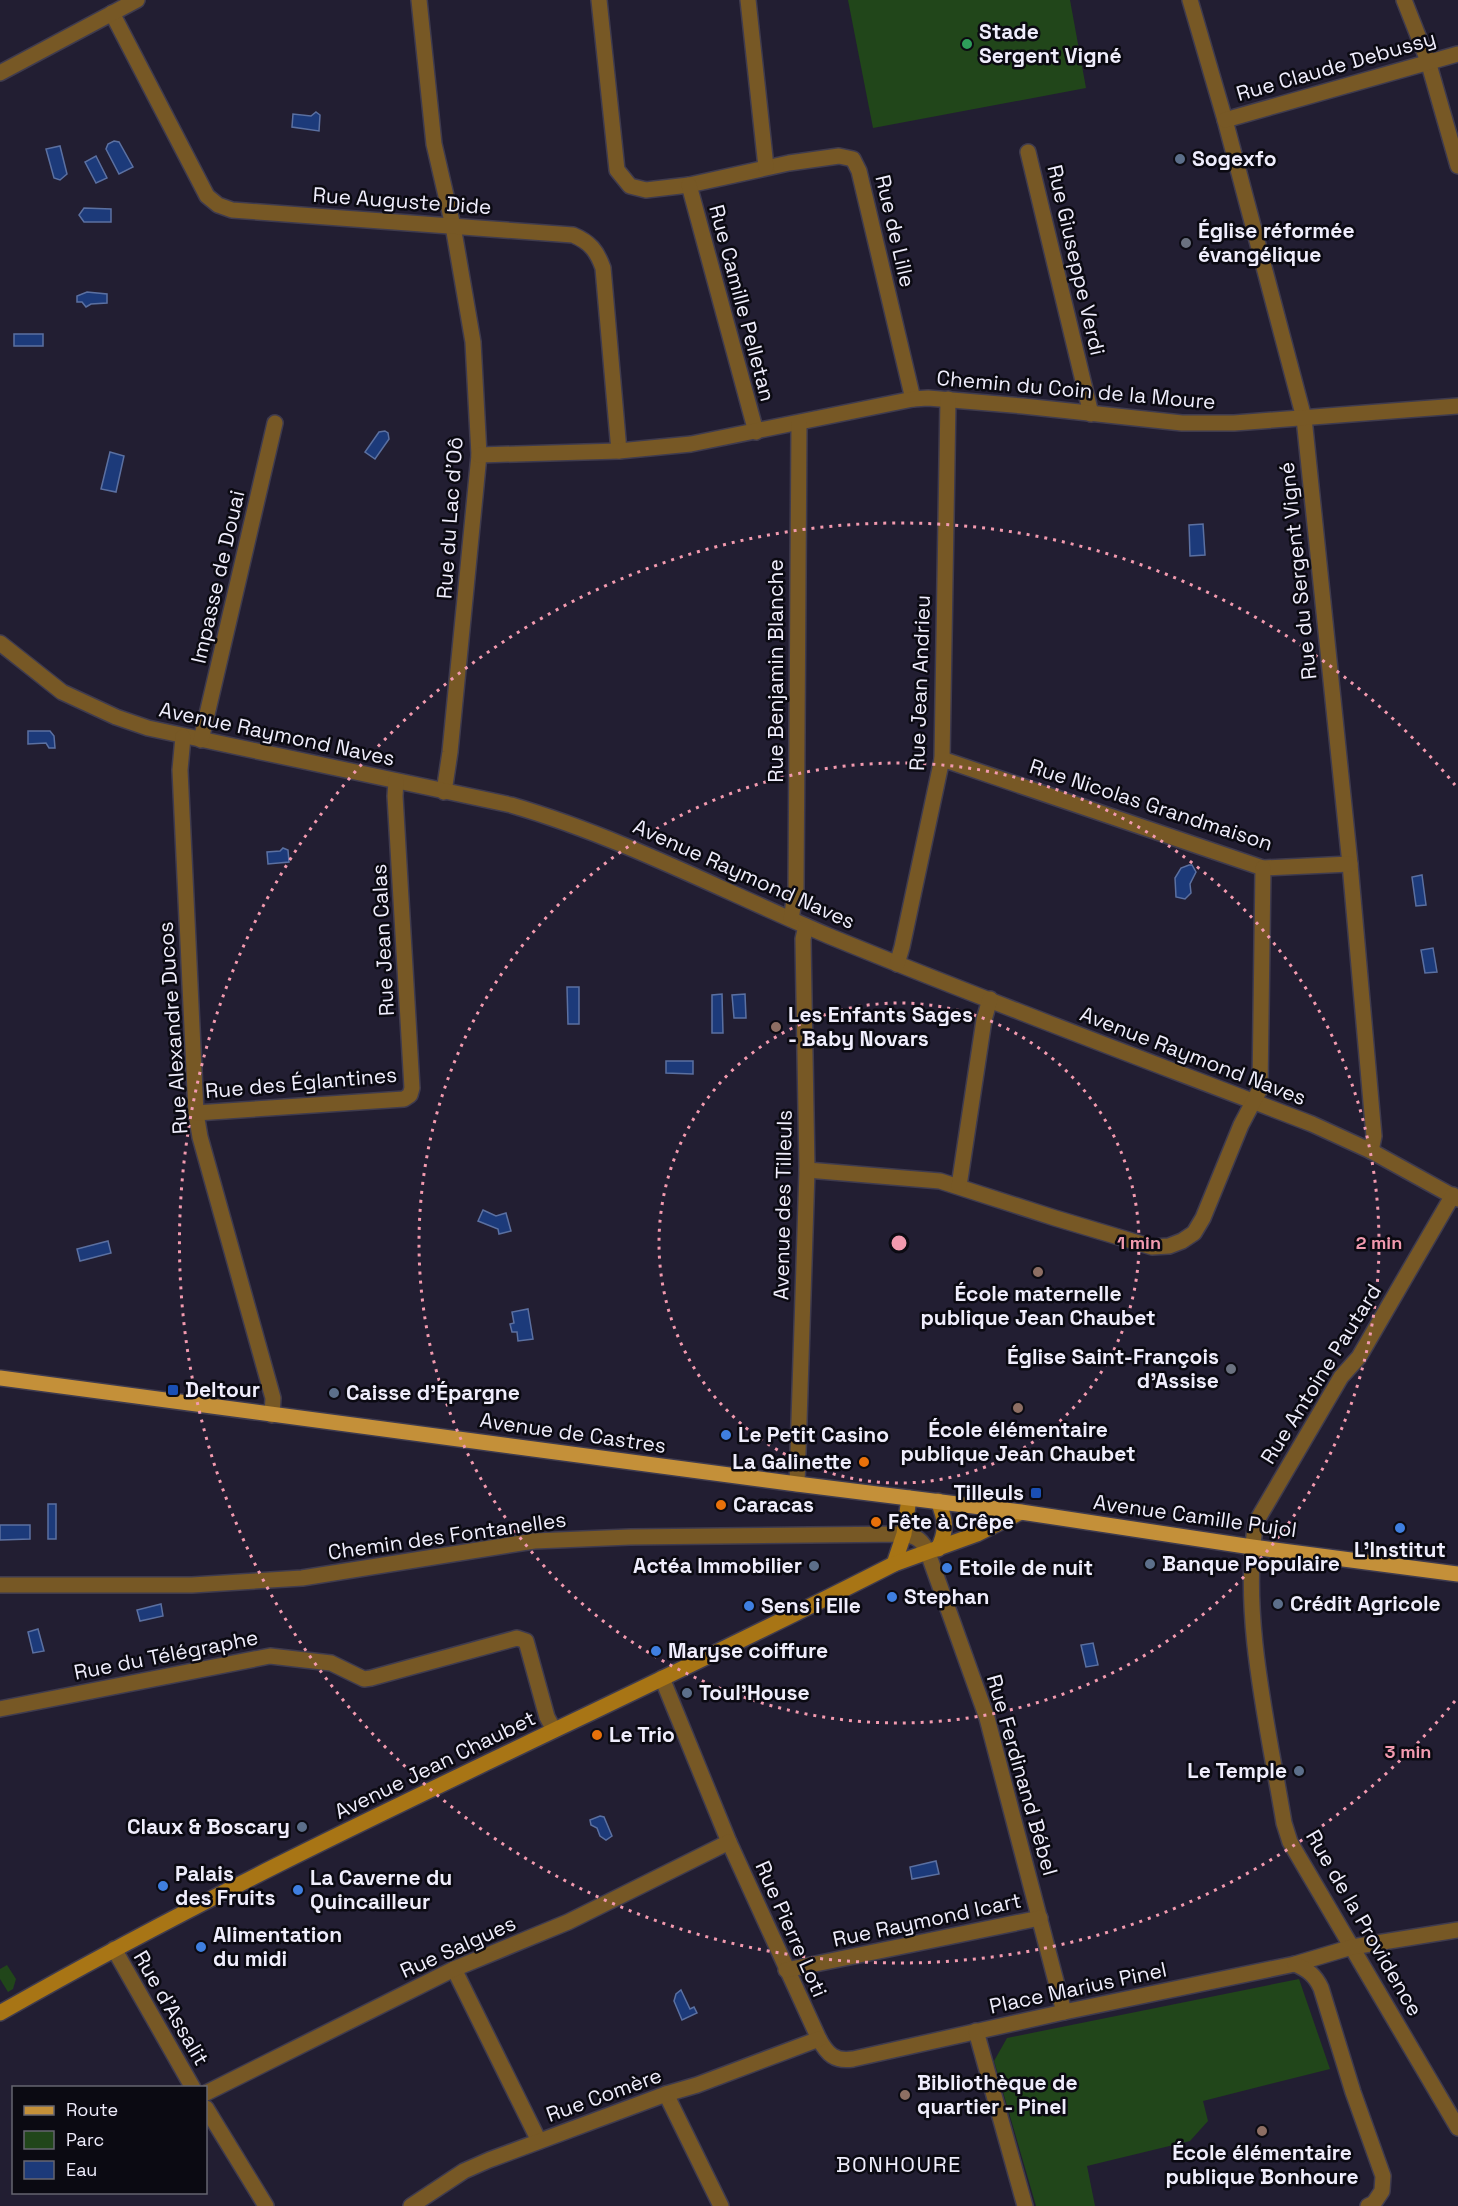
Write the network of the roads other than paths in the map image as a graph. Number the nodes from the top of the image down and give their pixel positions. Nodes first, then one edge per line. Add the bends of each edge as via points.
1 (137, 0) edge
2 (419, 0) edge
3 (599, 0) edge
4 (748, 0) edge
5 (1190, 0) edge
6 (1404, 0) edge
7 (112, 13) junction
8 (1458, 54) edge
9 (1428, 61) junction
10 (0, 73) edge
11 (1225, 120) junction
12 (1028, 152) dead end
13 (1458, 166) edge
14 (766, 167) junction
15 (689, 185) junction
16 (453, 226) junction
17 (913, 399) junction
18 (948, 399) junction
19 (1458, 406) edge
20 (1090, 414) junction
21 (1304, 418) junction
22 (275, 423) dead end
23 (799, 423) junction
24 (756, 432) junction
25 (619, 451) junction
26 (479, 455) junction
27 (0, 643) edge
28 (183, 737) junction
29 (201, 740) junction
30 (942, 759) junction
31 (396, 781) junction
32 (444, 792) junction
33 (1350, 864) junction
34 (1263, 868) junction
35 (791, 919) junction
36 (806, 926) junction
37 (897, 964) junction
38 (990, 999) junction
39 (410, 1095) joint
40 (1253, 1102) junction
41 (196, 1113) junction
42 (1371, 1150) junction
43 (807, 1170) junction
44 (958, 1186) junction
45 (1456, 1197) edge
46 (0, 1378) edge
47 (272, 1415) junction
48 (797, 1484) junction
49 (909, 1498) junction
50 (933, 1501) junction
51 (1021, 1512) junction
52 (904, 1534) junction
53 (1252, 1547) junction
54 (933, 1551) junction
55 (894, 1564) junction
56 (1458, 1574) edge
57 (0, 1585) edge
58 (662, 1678) junction
59 (0, 1709) edge
60 (554, 1730) junction
61 (729, 1842) junction
62 (1040, 1918) junction
63 (1458, 1930) edge
64 (1352, 1947) junction
65 (114, 1950) junction
66 (1295, 1964) junction
67 (454, 1969) junction
68 (786, 1970) junction
69 (1064, 2012) junction
70 (0, 2013) edge
71 (976, 2031) junction
72 (819, 2039) junction
73 (192, 2086) edge
74 (207, 2092) edge
75 (666, 2094) junction
76 (207, 2110) edge
77 (1458, 2128) edge
78 (539, 2141) junction
79 (266, 2206) edge
80 (411, 2206) edge
81 (721, 2206) edge
82 (1025, 2206) edge
83 (1368, 2206) edge

1 - 7 street
2 - 16 street, Rue du Lac d'Oô via 434,144
3 - 15 street via 617,170 630,186 646,190
4 - 14 street
5 - 11 street, Rue du Sergent Vigné
6 - 9 street
7 - 10 street
7 - 16 street, Rue Auguste Dide via 207,196 218,205 232,210
8 - 9 street, Rue Claude Debussy
9 - 11 street, Rue Claude Debussy
9 - 13 street
11 - 21 street, Rue du Sergent Vigné
12 - 20 street, Rue Giuseppe Verdi
14 - 15 street
14 - 17 street, Rue de Lille via 840,156 853,159
15 - 24 street, Rue Camille Pelletan
16 - 25 street, Rue Auguste Dide via 573,235 598,253 603,268
16 - 26 street, Rue du Lac d'Oô via 473,342
17 - 18 street, Chemin du Coin de la Moure
17 - 23 street, Chemin du Coin de la Moure
18 - 20 street, Chemin du Coin de la Moure
18 - 30 street, Rue Jean Andrieu
19 - 21 street, Chemin du Coin de la Moure
20 - 21 street, Chemin du Coin de la Moure via 1182,423
21 - 33 street, Rue du Sergent Vigné
22 - 29 street, Impasse de Douai
23 - 24 street, Chemin du Coin de la Moure
23 - 35 street, Rue Benjamin Blanche via 796,889
24 - 25 street, Chemin du Coin de la Moure
25 - 26 street, Chemin du Coin de la Moure
26 - 32 street, Rue du Lac d'Oô
27 - 28 street, Avenue Raymond Naves via 62,692 148,728
28 - 29 street, Avenue Raymond Naves
28 - 41 street, Rue Alexandre Ducos via 180,770
29 - 31 street, Avenue Raymond Naves
30 - 34 street, Rue Nicolas Grandmaison
30 - 37 street, Rue Jean Andrieu
31 - 32 street, Avenue Raymond Naves
31 - 39 street, Rue Jean Calas
32 - 35 street, Avenue Raymond Naves via 511,804 562,820
33 - 34 street, Rue Nicolas Grandmaison
33 - 42 street, Rue du Sergent Vigné via 1374,1136
34 - 40 street via 1260,1089
35 - 36 street, Avenue Raymond Naves
36 - 37 street, Avenue Raymond Naves
36 - 43 street, Avenue des Tilleuls via 803,939
37 - 38 street, Avenue Raymond Naves
38 - 40 street, Avenue Raymond Naves
38 - 44 street
39 - 41 street, Rue des Églantines via 404,1099
40 - 42 street, Avenue Raymond Naves
40 - 44 street via 1203,1218 1194,1233 1169,1246 1130,1241
41 - 47 street, Rue Alexandre Ducos via 273,1398
42 - 45 street, Avenue Raymond Naves
43 - 44 street via 940,1181
43 - 48 street, Avenue des Tilleuls
45 - 53 street, Rue Antoine Pautard via 1359,1357 1341,1377 1269,1499 1256,1522
46 - 47 main road, Avenue de Castres
47 - 48 main road, Avenue de Castres
48 - 49 main road, Avenue de Castres
49 - 50 main road, Avenue de Castres
49 - 52 main road
50 - 51 main road, Avenue Camille Pujol
50 - 54 main road via 944,1517 945,1535
51 - 53 main road, Avenue Camille Pujol
51 - 54 main road, Avenue Jean Chaubet
52 - 54 street via 919,1539
52 - 55 main road
52 - 57 street, Chemin des Fontanelles via 534,1541 302,1578 192,1585
53 - 56 main road, Avenue Camille Pujol
53 - 64 street, Rue de la Providence via 1251,1592 1259,1671 1284,1823 1290,1842
54 - 55 main road, Avenue Jean Chaubet
54 - 62 street, Rue Ferdinand Bébel via 987,1718
55 - 58 main road, Avenue Jean Chaubet
58 - 60 main road, Avenue Jean Chaubet
58 - 61 street, Rue Pierre Loti
59 - 60 street, Rue du Télégraphe via 270,1656 331,1663 371,1678 517,1638 526,1641
60 - 65 main road, Avenue Jean Chaubet
61 - 67 street, Rue Salgues via 568,1922
61 - 68 street, Rue Pierre Loti
62 - 68 street, Rue Raymond Icart
62 - 69 street, Rue Ferdinand Bébel
63 - 64 street, Place Marius Pinel
64 - 66 street, Place Marius Pinel
64 - 77 street, Rue de la Providence
65 - 70 main road, Avenue Jean Chaubet
65 - 73 street, Rue d'Assalit
66 - 69 street, Place Marius Pinel
66 - 83 street via 1316,1977 1321,1988 1383,2176 1382,2192
67 - 74 street, Rue Salgues
67 - 78 street
68 - 72 street, Rue Pierre Loti
69 - 71 street, Place Marius Pinel
71 - 72 street, Rue Pierre Loti via 844,2061 832,2057
71 - 82 street, Place Marius Pinel
72 - 75 street, Rue Comère
75 - 78 street, Rue Comère
75 - 81 street
76 - 79 street
78 - 80 street, Rue Comère via 464,2171

